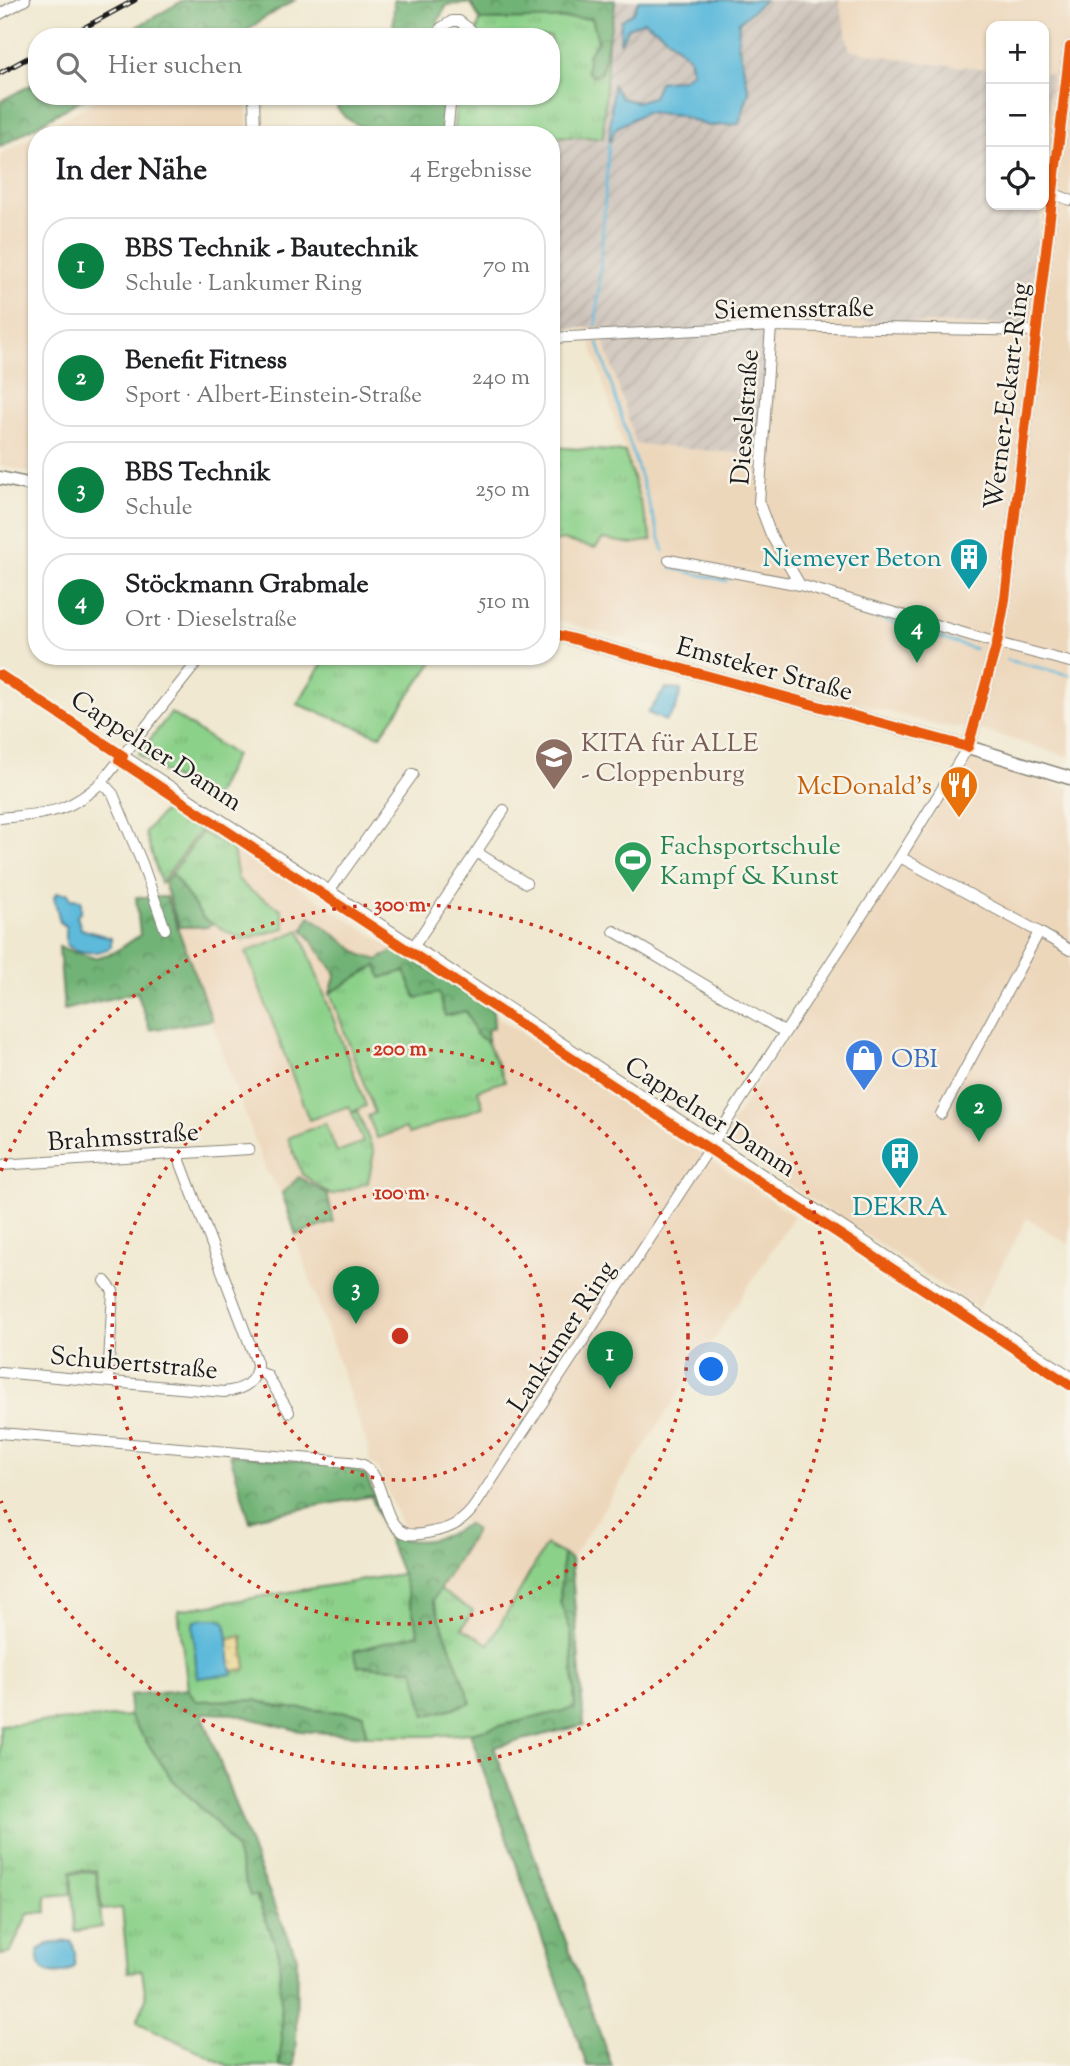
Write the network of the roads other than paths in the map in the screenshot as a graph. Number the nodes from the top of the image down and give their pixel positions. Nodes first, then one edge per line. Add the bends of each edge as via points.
1 (25, 0) edge
2 (0, 14) edge
3 (441, 28) edge
4 (469, 28) edge
5 (1070, 47) edge
6 (254, 105) edge
7 (450, 105) edge
8 (255, 126) edge
9 (448, 126) edge
10 (1052, 193) junction
11 (1070, 200) edge
12 (771, 326) junction
13 (1037, 331) junction
14 (560, 338) edge
15 (0, 478) edge
16 (28, 484) edge
17 (669, 560) dead end
18 (800, 584) junction
19 (560, 635) edge
20 (997, 643) junction
21 (1070, 662) edge
22 (195, 665) edge
23 (0, 676) edge
24 (968, 747) junction
25 (123, 756) junction
26 (413, 775) dead end
27 (1070, 778) edge
28 (102, 782) junction
29 (504, 810) dead end
30 (0, 818) edge
31 (476, 852) junction
32 (900, 857) junction
33 (527, 883) dead end
34 (330, 890) junction
35 (164, 929) dead end
36 (614, 931) dead end
37 (1039, 932) junction
38 (414, 946) junction
39 (1070, 950) edge
40 (784, 1032) junction
41 (941, 1114) dead end
42 (713, 1142) junction
43 (249, 1149) dead end
44 (177, 1153) junction
45 (0, 1165) edge
46 (105, 1281) dead end
47 (0, 1372) edge
48 (257, 1372) junction
49 (1070, 1376) edge
50 (108, 1381) junction
51 (289, 1412) dead end
52 (0, 1433) edge

1 - 2 street
3 - 4 street via 460,21
5 - 10 street, Werner-Eckart-Ring
6 - 8 street
7 - 9 street
10 - 11 street
10 - 13 street, Werner-Eckart-Ring
12 - 13 street, Siemensstraße
12 - 14 street, Siemensstraße
12 - 18 street, Dieselstraße via 759,503 771,535
13 - 20 street, Werner-Eckart-Ring
15 - 16 street
17 - 18 street
18 - 20 street
19 - 24 street, Emsteker Straße
20 - 21 street
20 - 24 street, Werner-Eckart-Ring
22 - 25 street
23 - 25 street, Cappelner Damm
24 - 27 street, Emsteker Straße
24 - 32 street, Lankumer Ring
25 - 28 street
25 - 34 street, Cappelner Damm
26 - 34 street
28 - 30 street via 62,809
28 - 35 street via 113,794
29 - 31 street
31 - 33 street
31 - 38 street
32 - 37 street
32 - 40 street, Lankumer Ring
34 - 38 street, Cappelner Damm
36 - 40 street
37 - 39 street
37 - 41 street
38 - 42 street, Cappelner Damm
40 - 42 street, Lankumer Ring
42 - 49 street, Cappelner Damm
42 - 52 street, Lankumer Ring via 476,1504 453,1526 415,1535 402,1532 371,1472 349,1462
43 - 44 street, Brahmsstraße
44 - 45 street, Brahmsstraße
44 - 48 street, Schubertstraße
46 - 50 street via 113,1291
47 - 50 street, Schubertstraße
48 - 50 street, Schubertstraße via 239,1390 224,1392
48 - 51 street, Schubertstraße via 267,1375

